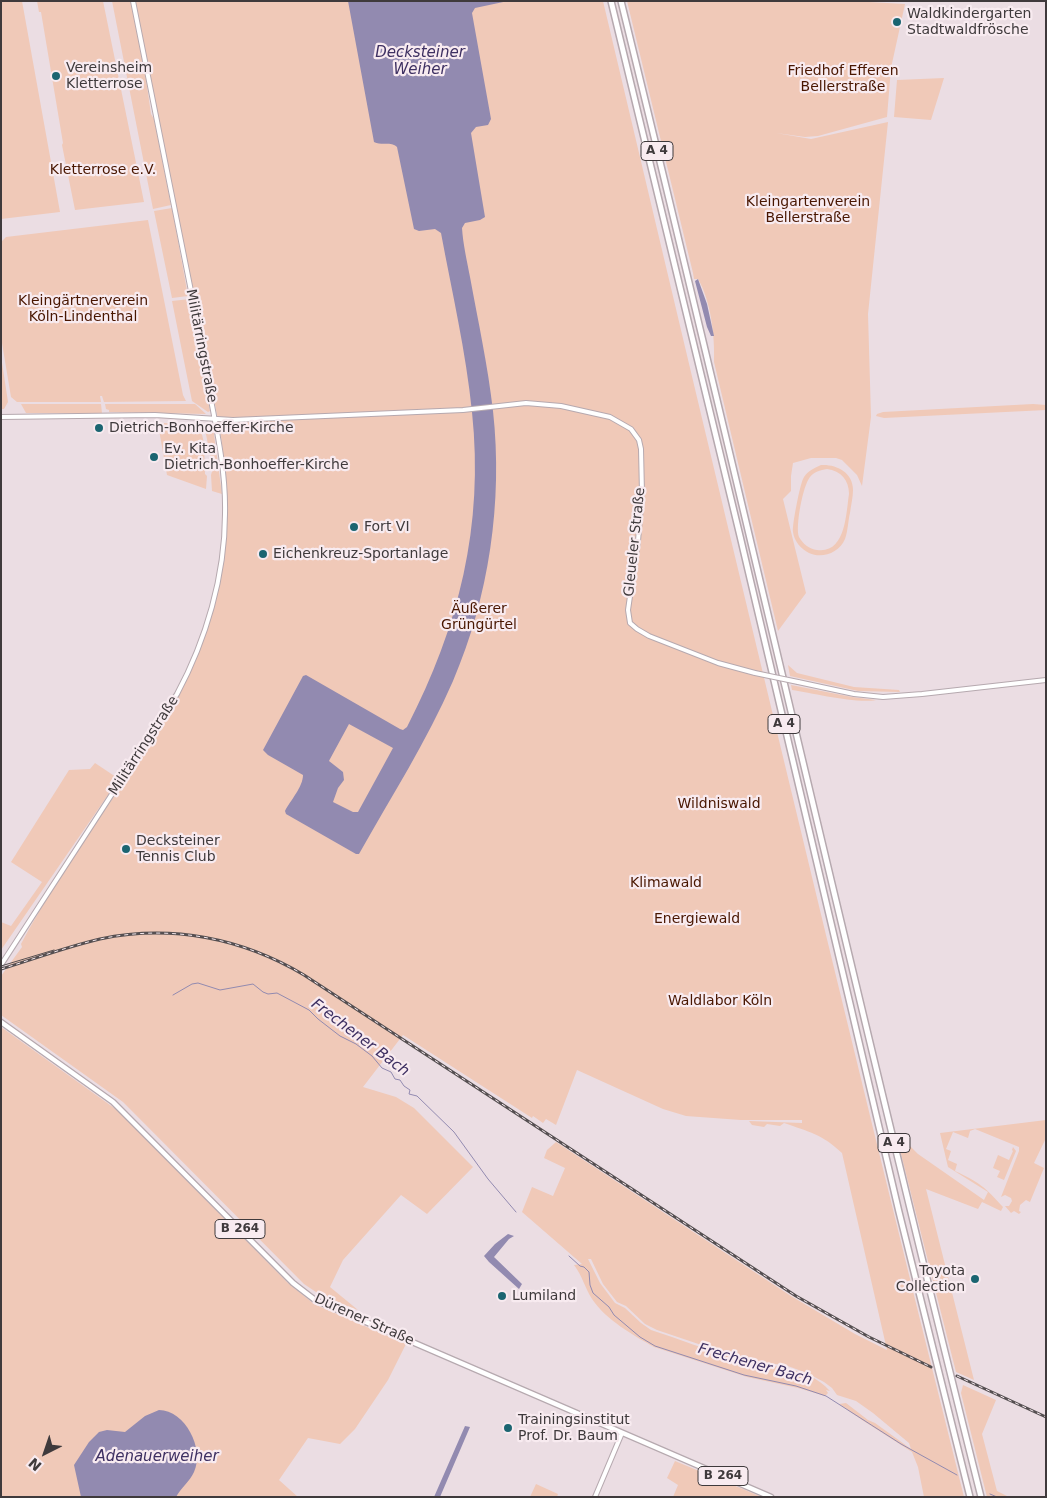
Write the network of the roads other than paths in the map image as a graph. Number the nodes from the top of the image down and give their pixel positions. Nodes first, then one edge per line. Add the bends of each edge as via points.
1 (133, 1) edge
2 (611, 1) edge
3 (620, 1) edge
4 (2, 417) edge
5 (215, 420) junction
6 (1046, 680) edge
7 (1, 965) edge
8 (1, 1022) edge
9 (622, 1433) junction
10 (595, 1497) edge
11 (771, 1497) edge
12 (970, 1497) edge
13 (981, 1497) edge

1 - 5 main road, Militärringstraße
2 - 12 highway, A 4 via 892,1184
3 - 13 highway, A 4
4 - 5 main road, Gleueler Straße via 155,415
5 - 6 main road, Gleueler Straße, bridge via 467,409 526,403 561,406 610,417 631,429 640,444 642,483 638,541 628,610 629,621 636,630 718,663 854,694 916,695
5 - 7 main road, Militärringstraße via 223,468 224,534 217,584 193,661 171,705
8 - 9 main road, Dürener Straße / B 264 via 114,1102 305,1293
9 - 10 main road
9 - 11 main road, Dürener Straße / B 264

